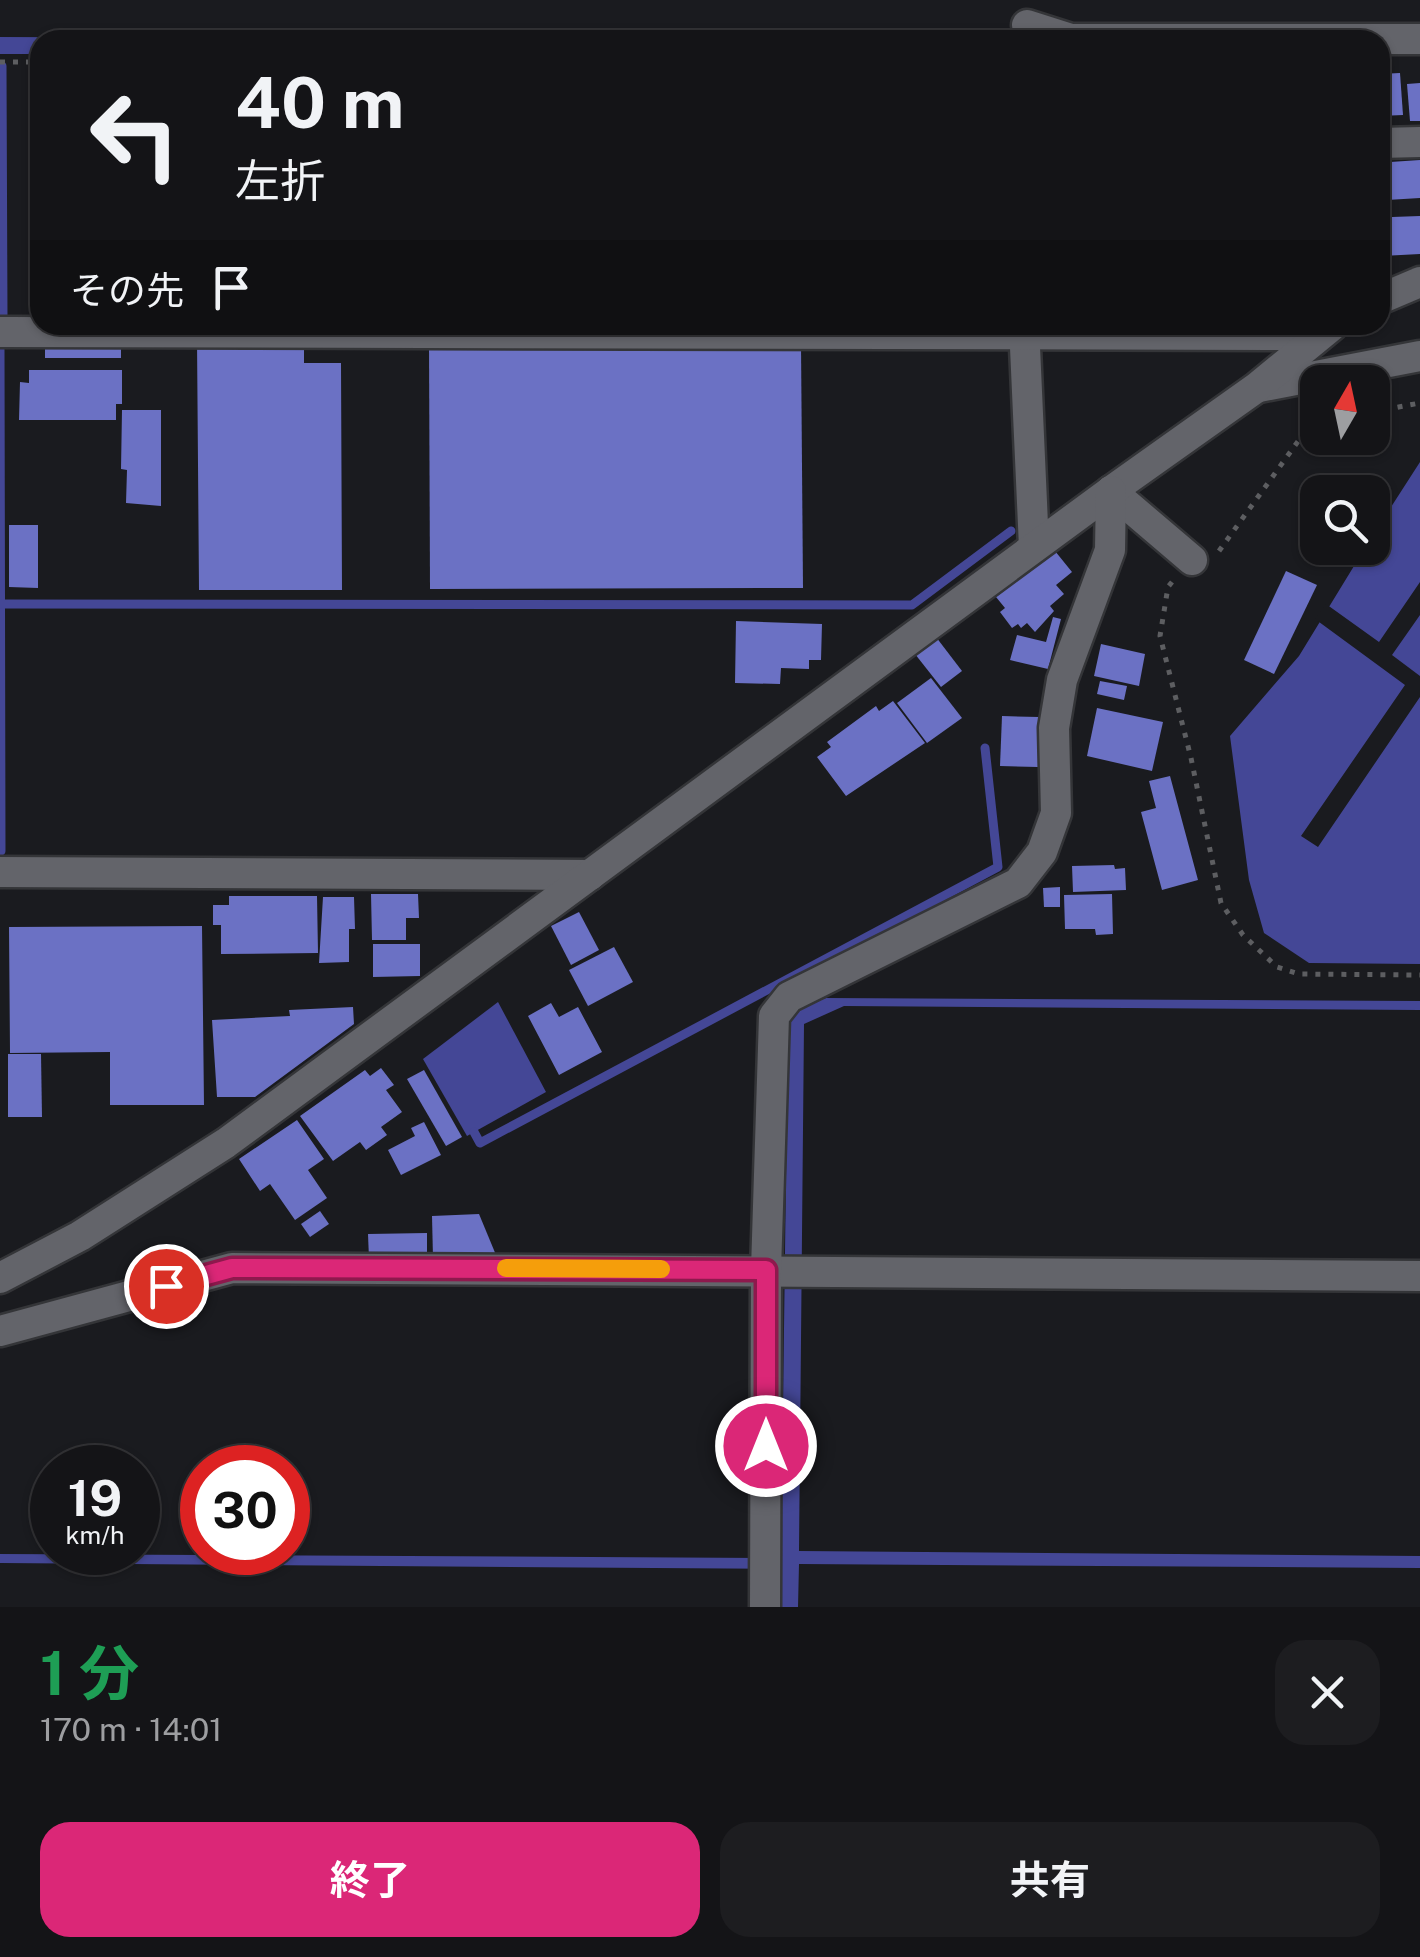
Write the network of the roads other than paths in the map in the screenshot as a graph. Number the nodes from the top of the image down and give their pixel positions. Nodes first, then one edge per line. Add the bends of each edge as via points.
1 (1390, 39) edge
2 (1420, 39) edge
3 (1390, 142) edge
4 (1420, 142) edge
5 (1420, 282) edge
6 (1390, 295) edge
7 (0, 332) edge
8 (30, 332) edge
9 (1024, 335) edge
10 (1315, 335) edge
11 (1420, 356) edge
12 (1256, 388) junction
13 (1110, 491) junction
14 (1034, 547) junction
15 (1192, 560) road end
16 (0, 872) edge
17 (590, 875) junction
18 (784, 1270) junction
19 (1420, 1276) edge
20 (0, 1278) edge
21 (0, 1331) edge
22 (764, 1607) edge

1 - 2 street
3 - 4 street
5 - 6 street
7 - 8 street
9 - 14 street
10 - 12 street
11 - 12 street
12 - 13 street
13 - 14 street
13 - 15 street
13 - 18 street via 1110,550 1062,680 1054,728 1056,813 1042,852 1018,883 790,997 774,1016
14 - 17 street
16 - 17 street
17 - 20 street via 226,1143
18 - 19 street
18 - 21 street via 232,1268
18 - 22 street

